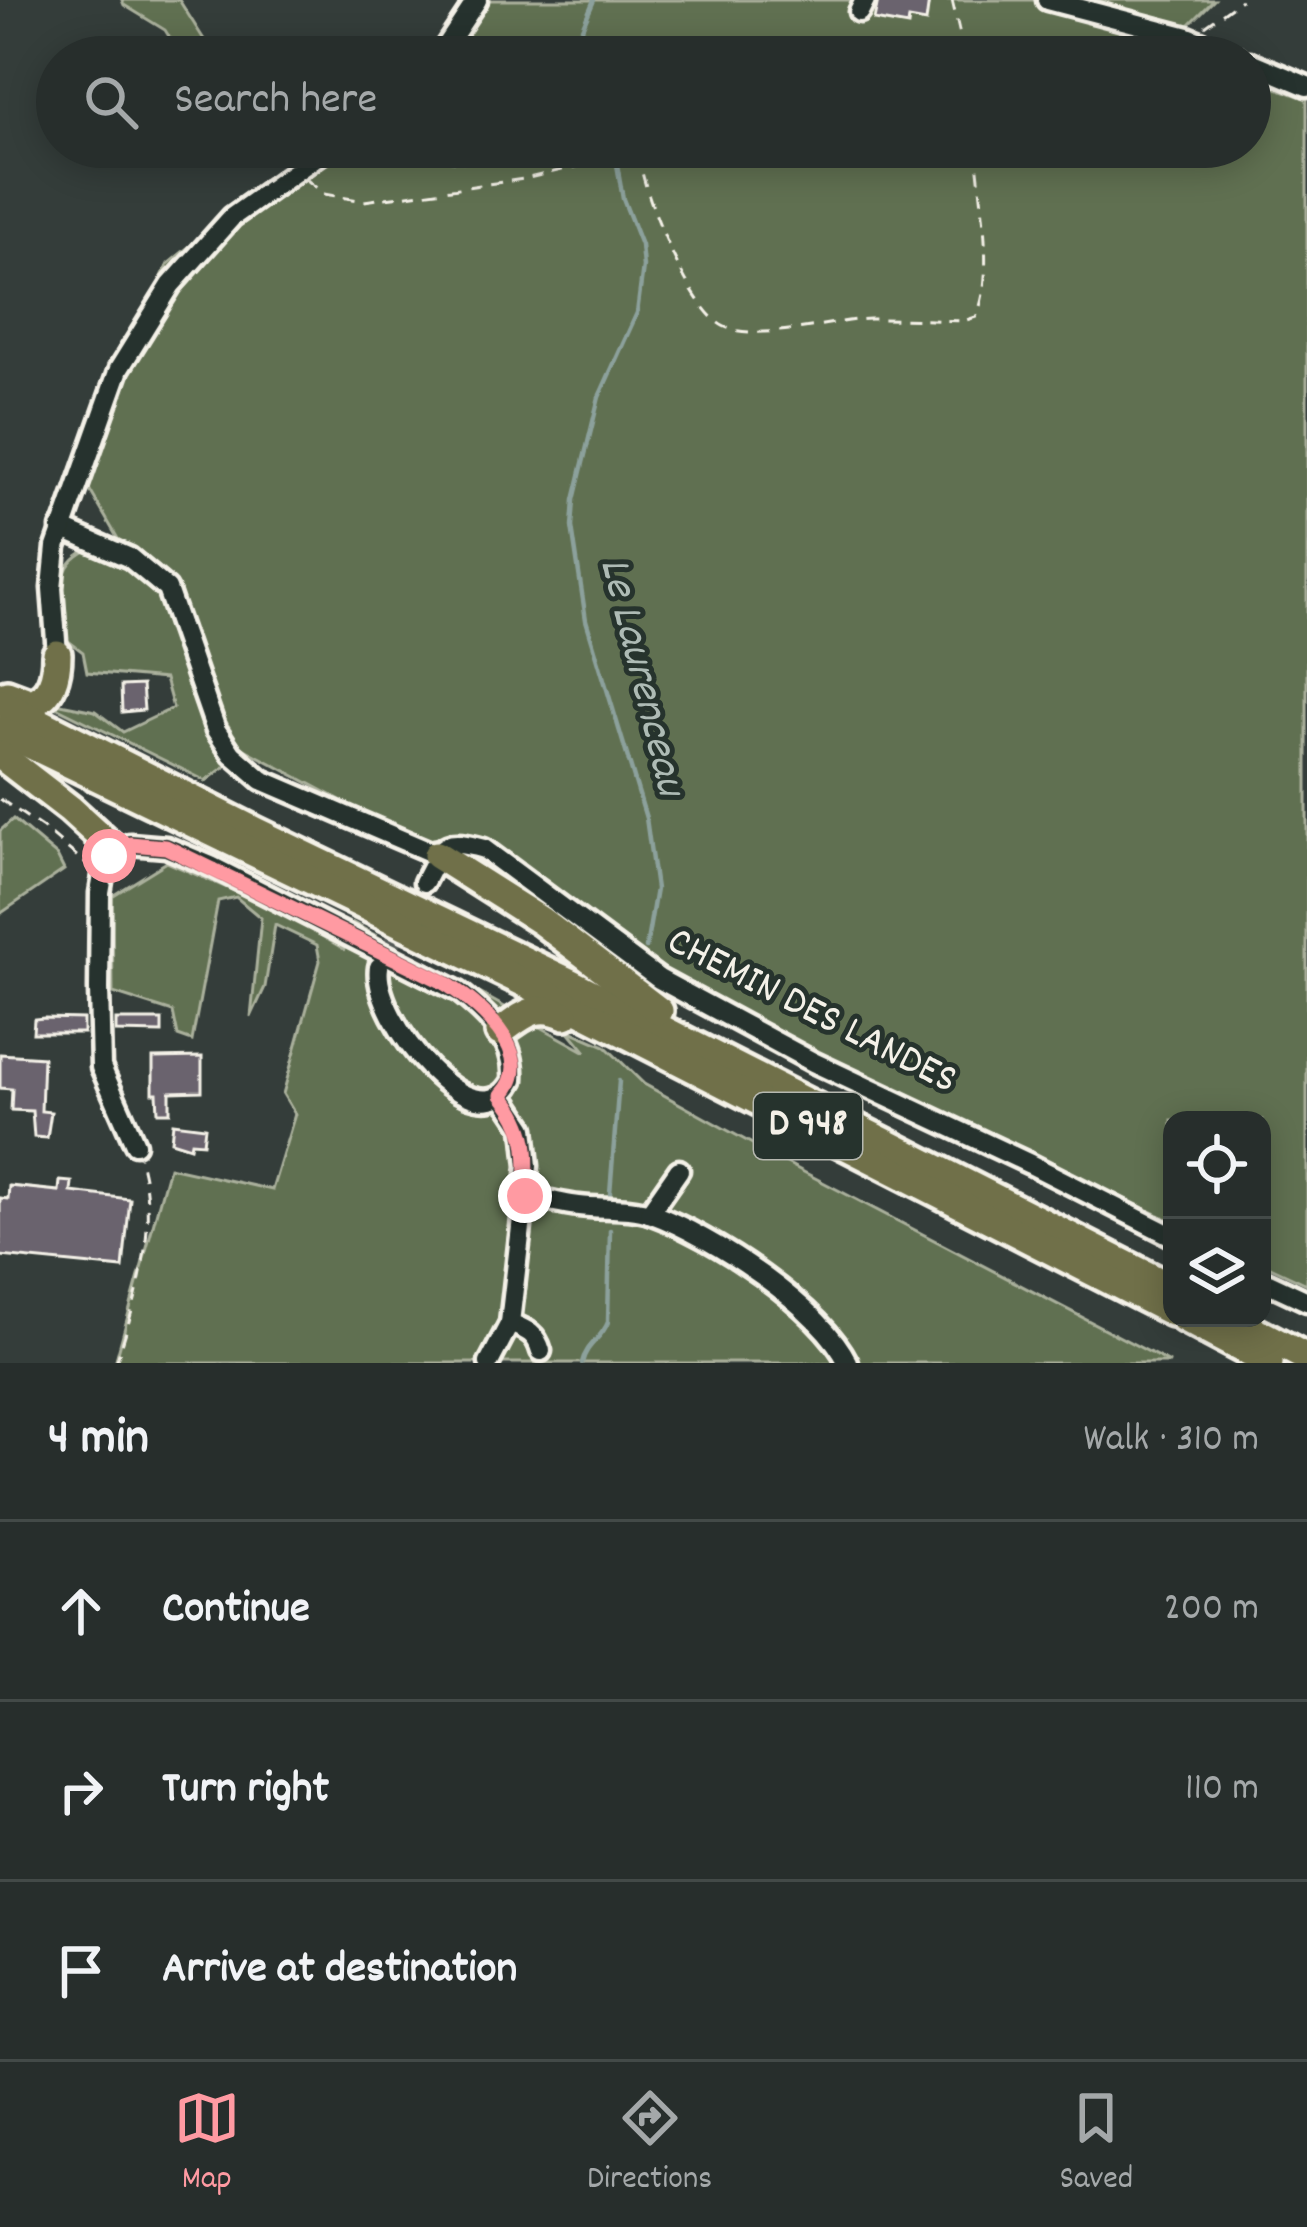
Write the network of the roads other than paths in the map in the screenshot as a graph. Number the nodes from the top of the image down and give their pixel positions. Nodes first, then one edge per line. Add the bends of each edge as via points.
1 (477, 0) edge
2 (1046, 0) edge
3 (454, 36) edge
4 (1184, 36) edge
5 (1271, 71) edge
6 (1307, 86) edge
7 (301, 168) edge
8 (61, 528) junction
9 (57, 654) joint
10 (0, 690) edge
11 (0, 702) edge
12 (0, 730) edge
13 (0, 755) edge
14 (436, 855) junction
15 (109, 862) junction
16 (424, 882) tunnel mouth
17 (379, 967) tunnel mouth
18 (500, 1032) junction
19 (638, 1039) junction
20 (707, 1051) junction
21 (502, 1095) junction
22 (135, 1144) road end
23 (679, 1170) dead end
24 (525, 1196) junction
25 (649, 1213) junction
26 (1163, 1231) edge
27 (1163, 1283) edge
28 (1271, 1284) edge
29 (1307, 1301) edge
30 (1163, 1307) edge
31 (510, 1323) junction
32 (1201, 1327) edge
33 (1248, 1327) edge
34 (541, 1351) dead end
35 (1307, 1358) edge
36 (489, 1363) edge
37 (848, 1363) edge
38 (1269, 1363) edge

1 - 3 street
2 - 4 street
5 - 6 street
7 - 8 street via 232,217 171,285 119,369
8 - 9 street via 52,588
8 - 14 street via 130,558 167,589 216,730 262,781
9 - 10 highway via 52,683 38,701
11 - 20 highway, D 948
12 - 19 highway, D 948
13 - 15 highway via 80,818
14 - 16 street
14 - 20 highway via 552,929 696,1034
14 - 26 street, CHEMIN DES LANDES via 444,845 484,849 659,979
15 - 18 street via 130,844 154,844 211,866 440,980
15 - 22 street via 100,893 101,1067
17 - 21 street via 382,1001 428,1067 468,1095
18 - 19 highway via 542,1007 613,1037
18 - 21 street via 514,1070
19 - 30 highway, D 948
20 - 27 highway, D 948
21 - 24 street via 524,1128
23 - 25 street
24 - 25 street
24 - 31 street
25 - 37 street via 744,1259
28 - 29 street
31 - 34 street via 530,1331
31 - 36 street
32 - 38 highway
33 - 35 highway

